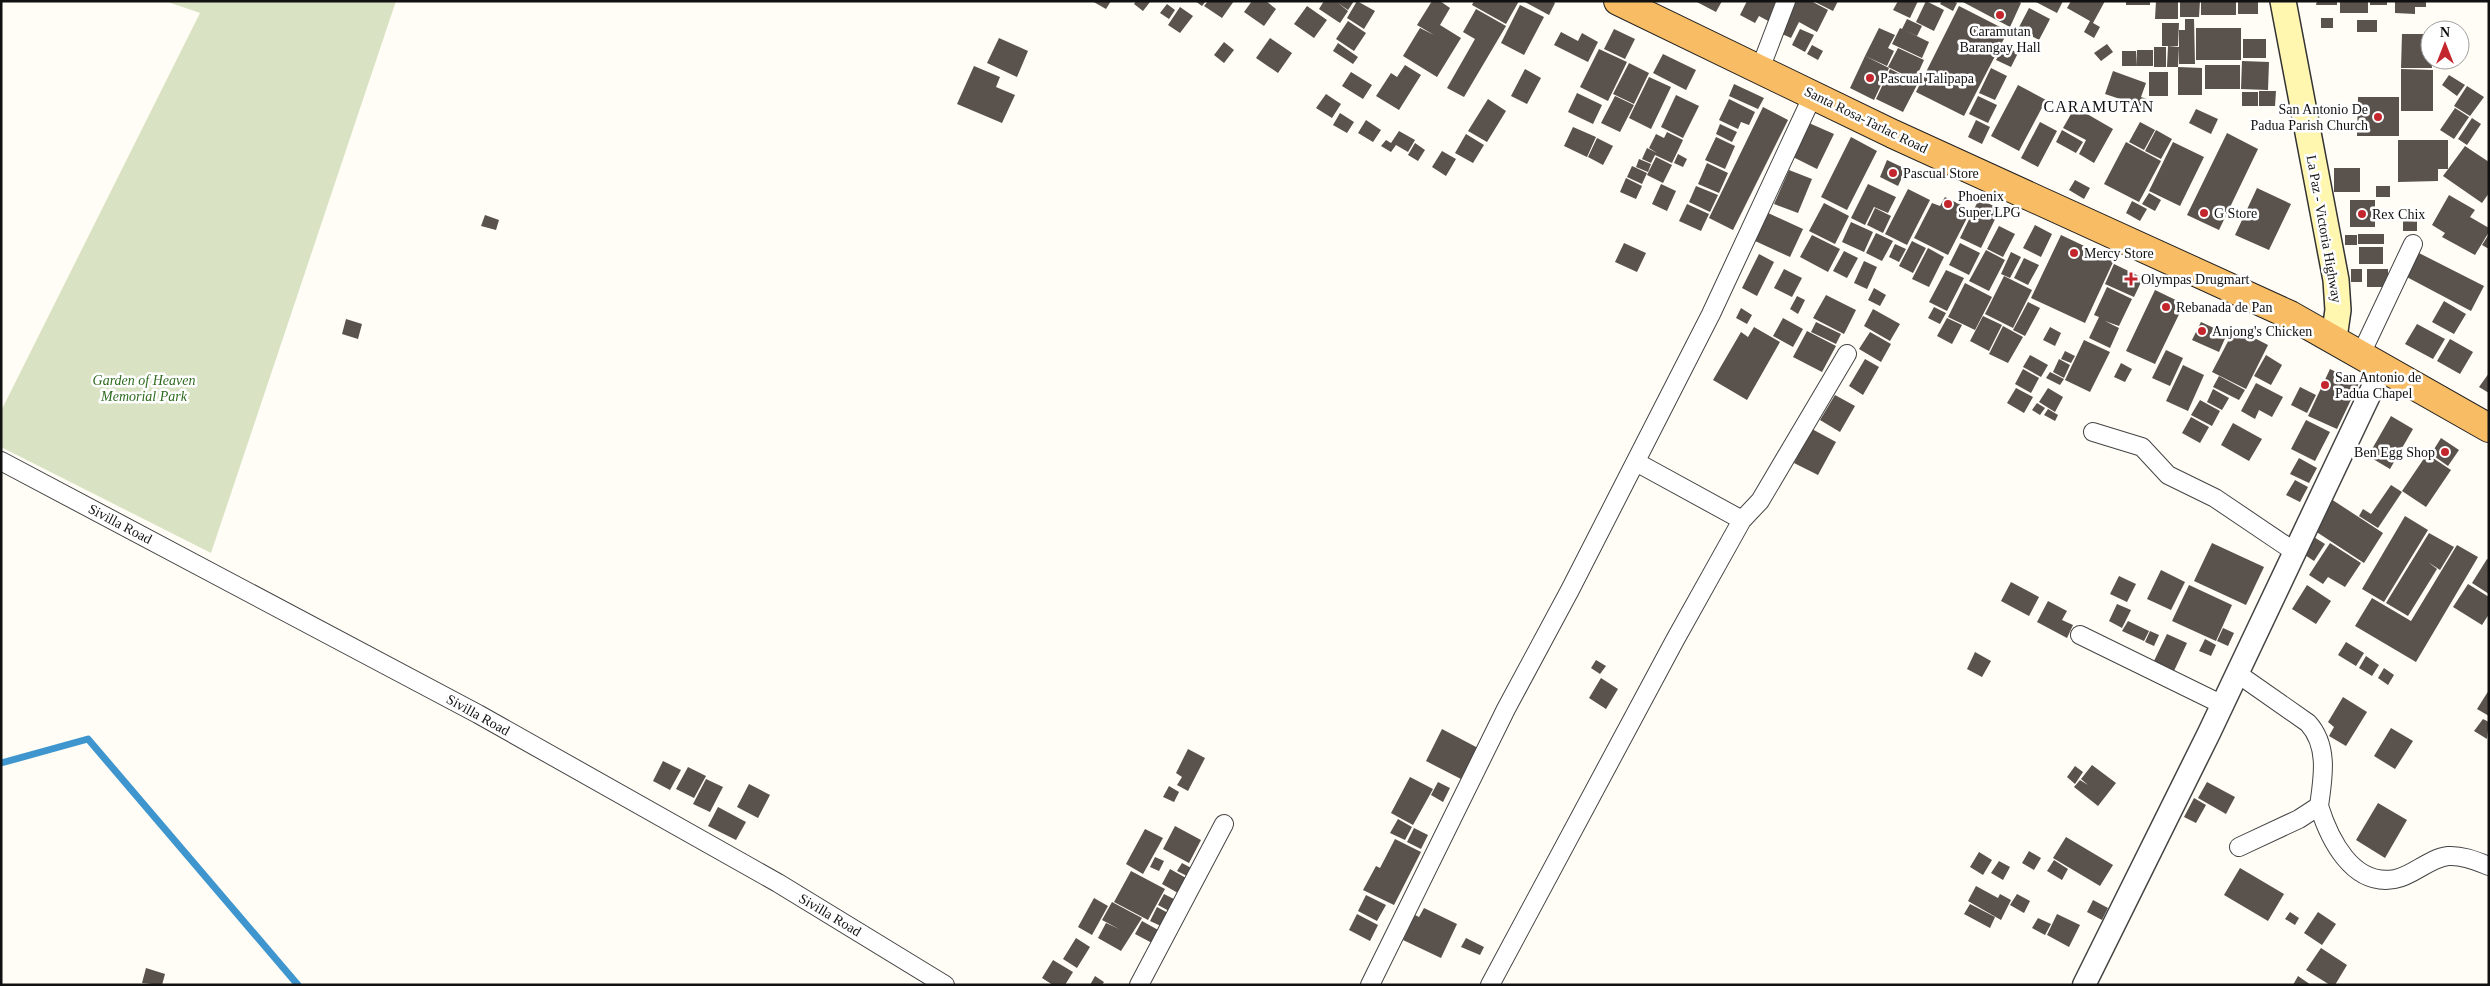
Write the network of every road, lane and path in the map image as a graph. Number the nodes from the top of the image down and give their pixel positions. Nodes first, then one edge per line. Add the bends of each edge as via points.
1 (1618, 1) edge
2 (1786, 1) edge
3 (2283, 1) edge
4 (1760, 69) junction
5 (1813, 94) junction
6 (2413, 244) dead end
7 (2334, 338) junction
8 (1848, 354) dead end
9 (2372, 360) junction
10 (2489, 428) edge
11 (2093, 432) dead end
12 (1, 462) edge
13 (1636, 462) junction
14 (1742, 520) junction
15 (2295, 552) junction
16 (2080, 635) dead end
17 (2238, 674) junction
18 (2223, 705) junction
19 (2319, 806) junction
20 (1224, 824) dead end
21 (2239, 847) dead end
22 (2489, 866) edge
23 (944, 985) edge
24 (1139, 985) edge
25 (1370, 985) edge
26 (1490, 985) edge
27 (2084, 985) edge

1 - 4 highway, Santa Rosa-Tarlac Road
2 - 4 street
3 - 7 main road, La Paz - Victoria Highway via 2336,280 2338,310
4 - 5 highway, Santa Rosa-Tarlac Road
5 - 7 highway, Santa Rosa-Tarlac Road
5 - 13 street via 1711,314
6 - 9 street
7 - 9 highway, Santa Rosa-Tarlac Road
8 - 14 street via 1760,501
9 - 10 highway, Santa Rosa-Tarlac Road
9 - 15 street
11 - 15 street via 2142,447 2168,475 2214,498
12 - 23 street, Sivilla Road via 478,714 763,875
13 - 14 street
13 - 25 street via 1506,709
14 - 26 street via 1674,640
15 - 17 street
16 - 18 street
17 - 18 street
17 - 19 street via 2316,731 2322,750 2324,777
18 - 27 street
19 - 21 street
19 - 22 street via 2328,833 2339,852 2352,866 2369,876 2395,879 2447,856 2467,858
20 - 24 street

